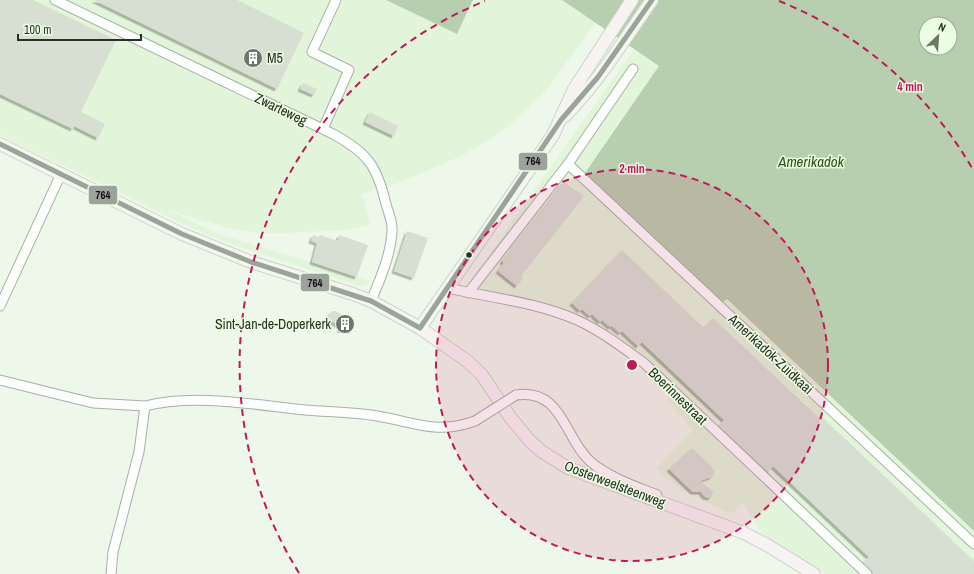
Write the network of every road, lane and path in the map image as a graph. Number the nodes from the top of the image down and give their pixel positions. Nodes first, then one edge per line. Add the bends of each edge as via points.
1 (56, 0) edge
2 (336, 0) edge
3 (632, 0) edge
4 (652, 0) edge
5 (633, 69) dead end
6 (561, 120) junction
7 (323, 129) junction
8 (0, 144) edge
9 (568, 164) junction
10 (61, 174) junction
11 (448, 288) junction
12 (468, 293) junction
13 (371, 301) junction
14 (0, 306) edge
15 (420, 328) junction
16 (0, 380) edge
17 (145, 406) junction
18 (974, 544) edge
19 (111, 574) edge
20 (814, 574) edge
21 (818, 574) edge
22 (867, 574) edge

1 - 7 street, Zwarteweg
2 - 7 street via 312,52 349,70
3 - 6 main road via 574,89
4 - 6 main road via 584,96
5 - 9 street
6 - 11 main road
7 - 13 street, Zwarteweg via 350,143 363,154 380,179 392,228 391,242
8 - 10 main road, Oosterweelsteenweg
9 - 12 street
9 - 18 street, Amerikadok-Zuidkaai
10 - 13 main road, Oosterweelsteenweg via 182,234 216,248
10 - 14 street
11 - 12 street, Boerinnestraat
11 - 15 main road
12 - 22 street, Boerinnestraat via 558,312 617,343 644,363
13 - 15 main road, Oosterweelsteenweg
15 - 20 main road, Oosterweelsteenweg via 467,361 482,375 529,440 555,460 568,468 744,533
16 - 17 street via 93,403
17 - 19 street via 138,452 113,552
17 - 21 street, bridge via 162,401 253,403 361,414 432,427 458,427 475,421 516,396 534,395 547,400 558,413 574,441 610,475 749,532 787,552

